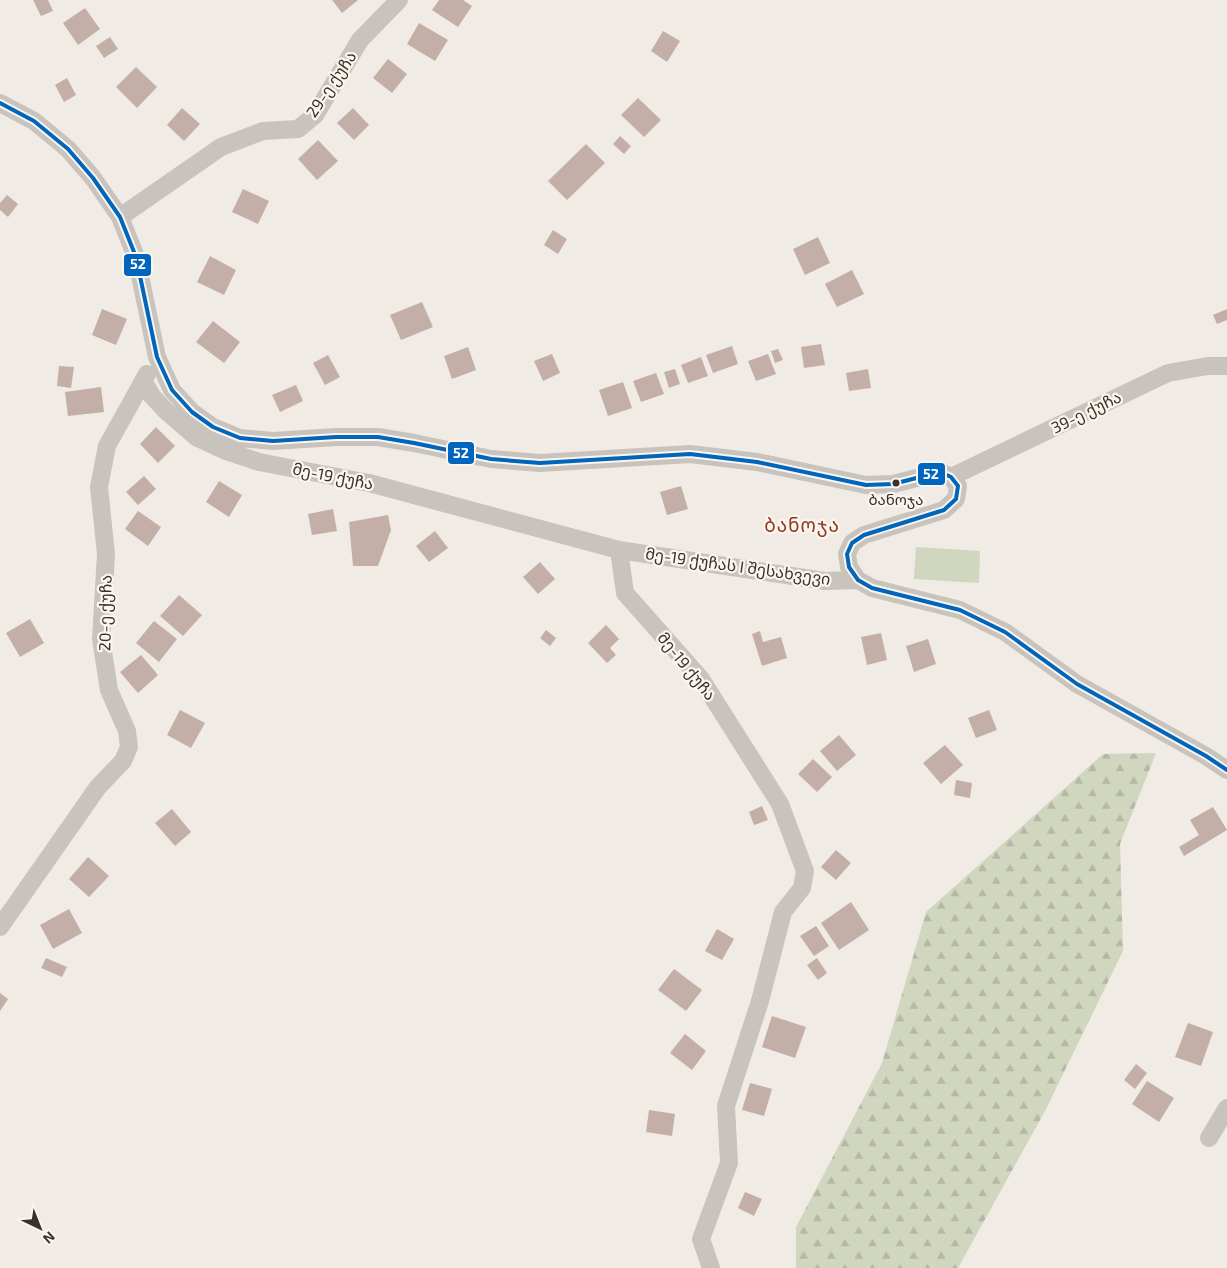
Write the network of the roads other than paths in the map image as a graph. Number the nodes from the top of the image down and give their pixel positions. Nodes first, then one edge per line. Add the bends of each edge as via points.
1 (399, 0) edge
2 (0, 103) edge
3 (120, 218) junction
4 (157, 356) junction
5 (1227, 366) edge
6 (143, 381) junction
7 (951, 477) junction
8 (619, 550) junction
9 (858, 580) junction
10 (1227, 770) edge
11 (0, 927) edge
12 (1227, 1108) edge
13 (1209, 1138) dead end
14 (711, 1268) edge

1 - 3 street, 29-ე ქუჩა via 360,40 315,116 298,129 264,131 221,146
2 - 3 street via 34,121 68,149 93,178
3 - 4 street via 136,257
4 - 6 street, 20-ე ქუჩა
4 - 7 street via 172,390 192,412 213,427 240,438 273,441 378,437 491,459 540,463 690,454 757,462 866,485 893,484 940,472
5 - 7 street, 39-ე ქუჩა via 1168,373
6 - 8 street, მე-19 ქუჩა via 165,410 196,437 226,451 259,462 369,483
6 - 11 street, 20-ე ქუჩა via 107,446 99,486 106,554 101,640 108,690 127,731 129,747 123,761 98,787
7 - 9 street via 958,486 956,499 944,510 864,535 852,543 848,561
8 - 9 street, მე-19 ქუჩას I შესახვევი via 825,581
8 - 14 street, მე-19 ქუჩა via 625,594 701,679 780,804 804,871 802,888 783,912 760,1001 726,1106 728,1163 701,1239
9 - 10 street via 872,588 960,610 1006,632 1077,684
12 - 13 street

